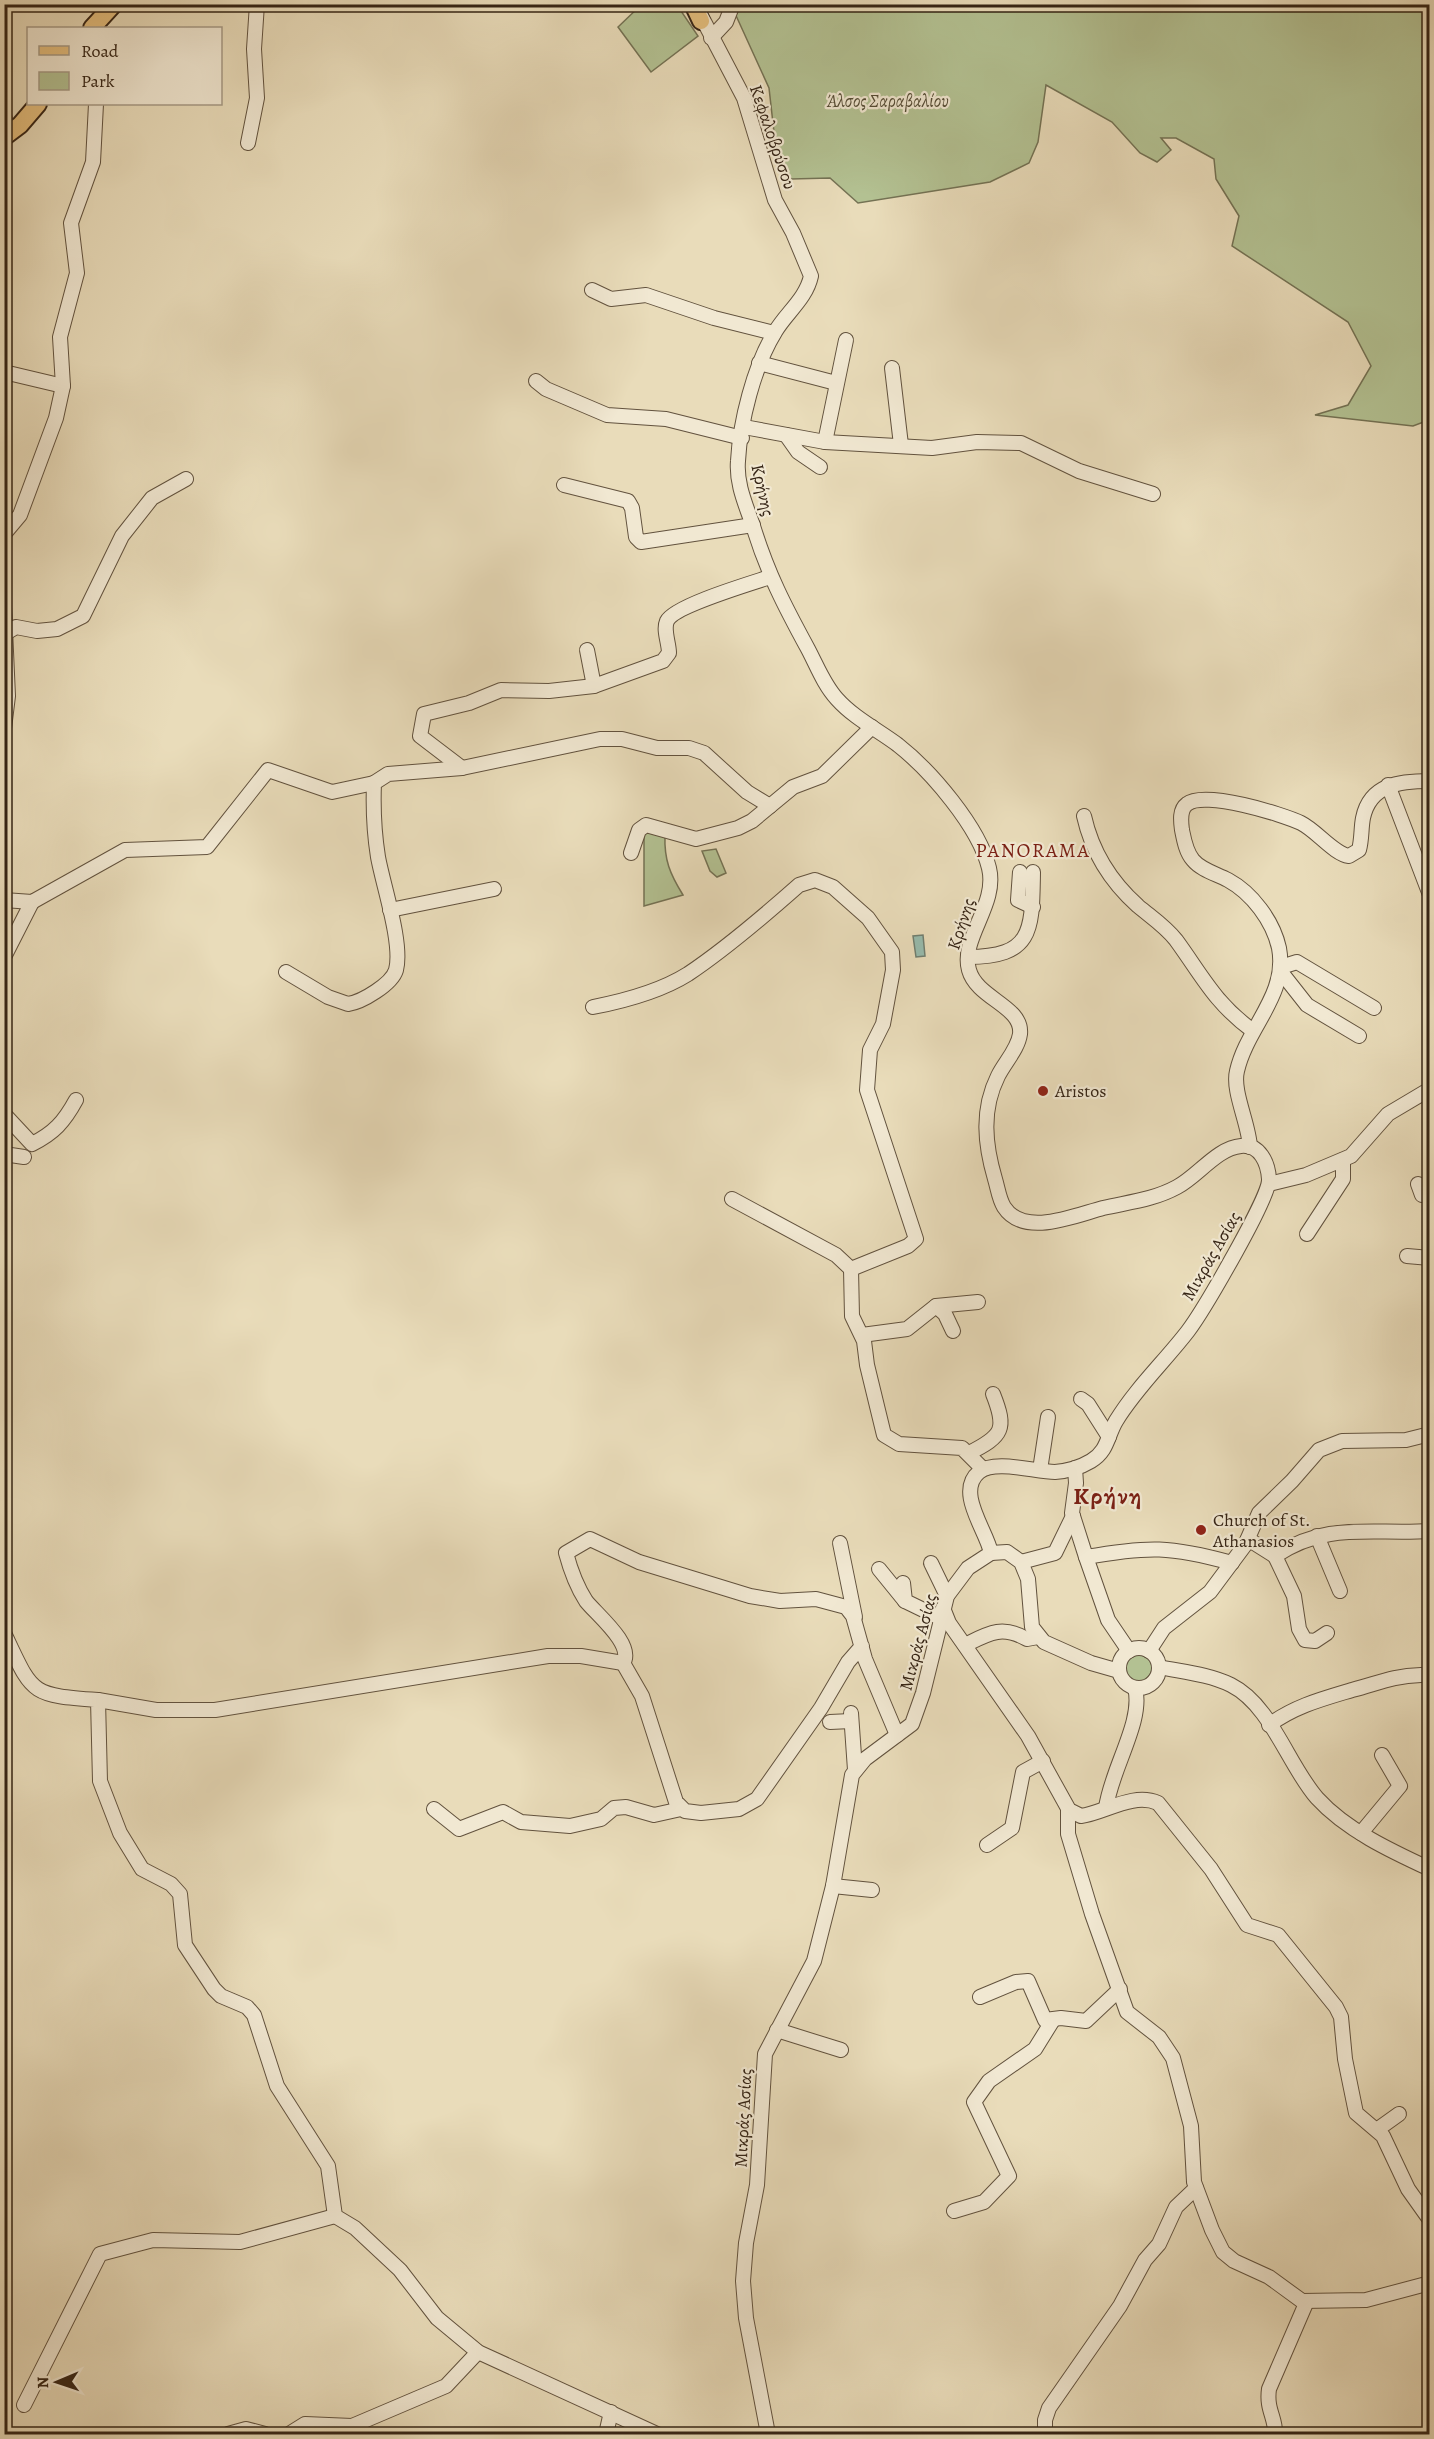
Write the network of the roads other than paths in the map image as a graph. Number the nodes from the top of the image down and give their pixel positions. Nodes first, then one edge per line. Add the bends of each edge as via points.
1 (114, 4) edge
2 (257, 4) edge
3 (733, 4) edge
4 (697, 10) edge
5 (97, 26) edge
6 (711, 38) junction
7 (37, 105) edge
8 (96, 105) edge
9 (4, 115) edge
10 (6, 136) edge
11 (248, 143) dead end
12 (807, 265) joint
13 (592, 290) dead end
14 (774, 333) junction
15 (846, 340) dead end
16 (759, 363) junction
17 (892, 368) dead end
18 (4, 372) edge
19 (536, 381) dead end
20 (836, 383) junction
21 (63, 386) junction
22 (743, 432) junction
23 (786, 435) junction
24 (825, 442) junction
25 (901, 445) junction
26 (820, 467) dead end
27 (186, 479) dead end
28 (564, 484) dead end
29 (1153, 494) dead end
30 (753, 525) junction
31 (4, 534) edge
32 (770, 577) junction
33 (5, 620) edge
34 (587, 650) dead end
35 (6, 658) edge
36 (594, 686) junction
37 (872, 727) junction
38 (4, 728) edge
39 (462, 768) junction
40 (1430, 781) edge
41 (374, 783) junction
42 (1389, 785) junction
43 (770, 806) junction
44 (1084, 816) dead end
45 (631, 853) dead end
46 (1026, 872) dead end
47 (494, 889) dead end
48 (1430, 895) edge
49 (4, 900) edge
50 (32, 902) junction
51 (390, 910) junction
52 (4, 957) edge
53 (968, 957) junction
54 (1281, 969) junction
55 (286, 972) dead end
56 (594, 1008) dead end
57 (1374, 1008) dead end
58 (1253, 1031) junction
59 (1359, 1036) dead end
60 (1430, 1089) edge
61 (76, 1100) dead end
62 (4, 1114) edge
63 (1250, 1147) junction
64 (4, 1154) edge
65 (24, 1157) dead end
66 (1343, 1160) junction
67 (1269, 1184) junction
68 (1418, 1184) dead end
69 (1430, 1193) edge
70 (732, 1199) dead end
71 (1307, 1234) dead end
72 (1407, 1256) dead end
73 (1430, 1258) edge
74 (851, 1269) junction
75 (978, 1302) dead end
76 (936, 1306) junction
77 (953, 1331) dead end
78 (862, 1335) junction
79 (993, 1394) dead end
80 (1082, 1399) dead end
81 (1047, 1417) dead end
82 (1430, 1434) edge
83 (1109, 1437) junction
84 (969, 1453) junction
85 (1075, 1468) junction
86 (983, 1469) junction
87 (1040, 1470) junction
88 (1072, 1516) junction
89 (1430, 1531) edge
90 (1317, 1536) junction
91 (1248, 1539) junction
92 (840, 1543) dead end
93 (991, 1553) junction
94 (1275, 1556) junction
95 (1086, 1557) junction
96 (1022, 1562) junction
97 (931, 1563) dead end
98 (1232, 1563) junction
99 (879, 1569) dead end
100 (903, 1582) dead end
101 (1340, 1591) dead end
102 (904, 1601) junction
103 (943, 1607) junction
104 (855, 1622) junction
105 (1327, 1633) dead end
106 (4, 1634) edge
107 (1038, 1637) junction
108 (965, 1645) junction
109 (862, 1646) junction
110 (1129, 1651) junction
111 (1149, 1651) junction
112 (623, 1663) junction
113 (1159, 1667) junction
114 (1119, 1671) junction
115 (1421, 1675) dead end
116 (1135, 1688) junction
117 (98, 1700) junction
118 (830, 1722) dead end
119 (1269, 1725) junction
120 (897, 1735) junction
121 (1382, 1755) dead end
122 (1043, 1761) junction
123 (855, 1770) junction
124 (1106, 1808) junction
125 (434, 1809) dead end
126 (681, 1809) junction
127 (1068, 1809) junction
128 (1361, 1833) junction
129 (987, 1845) dead end
130 (1430, 1869) edge
131 (833, 1886) junction
132 (872, 1890) dead end
133 (1120, 1989) junction
134 (980, 1997) dead end
135 (1053, 2020) junction
136 (777, 2030) junction
137 (841, 2050) dead end
138 (1399, 2115) dead end
139 (1378, 2129) junction
140 (1196, 2188) junction
141 (954, 2211) dead end
142 (335, 2216) junction
143 (1430, 2220) edge
144 (1430, 2283) edge
145 (1306, 2301) junction
146 (478, 2352) junction
147 (24, 2405) dead end
148 (611, 2412) junction
149 (228, 2434) edge
150 (265, 2434) edge
151 (289, 2434) edge
152 (606, 2434) edge
153 (657, 2434) edge
154 (768, 2434) edge
155 (1045, 2434) edge
156 (1275, 2434) edge

1 - 5 main road
2 - 11 street via 257,98
3 - 6 street via 726,22
4 - 6 street, Κεφαλοβρύσου
6 - 12 street, Κεφαλοβρύσου via 744,98 775,200
7 - 10 main road
8 - 21 street via 93,162 71,224 77,273 60,337
9 - 10 street
12 - 14 street, Κρήνης via 811,276 808,287
13 - 14 street via 611,299 646,295
14 - 16 street, Κρήνης
15 - 20 street
16 - 20 street
16 - 22 street, Κρήνης
17 - 25 street
18 - 21 street
19 - 22 street via 607,415 666,419
20 - 24 street
21 - 31 street via 46,450 20,515
22 - 23 street
22 - 30 street, Κρήνης via 739,481
23 - 24 street
23 - 26 street via 792,447
24 - 25 street
25 - 29 street via 940,448 977,442 1021,443 1079,471
27 - 33 street via 152,498 122,536 83,616 57,629 37,631 16,627
28 - 30 street via 628,501 636,537 641,542
30 - 32 street, Κρήνης
32 - 36 street via 671,615 666,625 666,660
32 - 37 street, Κρήνης via 833,694
33 - 35 street
34 - 36 street
35 - 38 street via 8,708
36 - 39 street via 549,691 501,690 424,714 420,736
37 - 43 street via 822,776 793,787
37 - 53 street, Κρήνης via 925,768 984,854 991,882 989,899
39 - 41 street via 388,774
39 - 43 street via 600,739 622,739 644,746 689,748 704,753 747,792
40 - 42 street
41 - 50 street via 332,792 268,770 207,847 125,850
41 - 51 street via 376,840
42 - 48 street
42 - 54 street via 1375,793 1369,803 1359,850 1350,856 1338,852 1305,825 1273,812 1203,800 1183,808 1184,838 1192,859 1239,887 1257,905 1275,935
43 - 45 street via 752,821 706,838 687,837 646,825 639,830
44 - 58 street via 1098,858 1119,887 1166,929 1215,997
46 - 53 street via 1033,907 1025,937 1017,948 990,957
47 - 51 street
49 - 50 street
50 - 52 street
51 - 55 street via 396,971 388,981 357,1001 345,1004 333,1000
53 - 63 street, Κρήνης via 969,973 978,987 1019,1020 1020,1037 998,1075 986,1125 986,1144 999,1193 1012,1215 1029,1221 1054,1221 1151,1198 1181,1185 1228,1151
54 - 57 street via 1297,962
54 - 58 street via 1275,991
54 - 59 street via 1307,1005
56 - 74 street via 687,975 805,882 820,881 833,887 868,918 890,947 894,964 882,1029 870,1050 867,1090 916,1239 908,1246
58 - 63 street via 1236,1077
60 - 66 street via 1388,1114 1358,1151
61 - 62 street via 52,1134 32,1144
63 - 67 street via 1259,1151 1264,1160
64 - 65 street
66 - 67 street
66 - 71 street via 1342,1179
67 - 83 street, Μικράς Ασίας via 1252,1222 1192,1326 1120,1415
68 - 69 street via 1422,1195
70 - 74 street via 836,1255
72 - 73 street
74 - 78 street via 852,1316
75 - 76 street
76 - 77 street
76 - 78 street via 905,1330
78 - 84 street via 884,1435 899,1444 954,1446
79 - 84 street via 1002,1419 999,1432 991,1442
80 - 83 street
81 - 87 street
82 - 91 street via 1325,1446 1262,1509
83 - 85 street, Μικράς Ασίας via 1100,1455
84 - 86 street
85 - 87 street, Μικράς Ασίας
85 - 88 street
86 - 87 street, Μικράς Ασίας
86 - 93 street via 974,1478 971,1494
88 - 95 street
88 - 96 street via 1055,1553
89 - 90 street via 1360,1529
90 - 94 street
90 - 101 street
91 - 94 street
91 - 98 street
92 - 104 street
93 - 96 street via 1007,1552
93 - 103 street, Μικράς Ασίας via 968,1568
94 - 105 street via 1294,1596 1299,1629 1305,1640 1315,1641
95 - 98 street via 1152,1548
95 - 110 street via 1108,1620
96 - 107 street via 1028,1579 1032,1627
97 - 103 street
98 - 111 street via 1210,1592 1164,1628
99 - 102 street
100 - 102 street
102 - 103 street
103 - 108 street
103 - 120 street, Μικράς Ασίας via 914,1720
104 - 109 street
104 - 112 street via 849,1609 838,1603 750,1596 645,1564 590,1539 566,1554 586,1600 620,1641 626,1656
106 - 117 street via 23,1674 37,1691
107 - 108 street via 1027,1639 1013,1632 994,1632
107 - 114 street via 1091,1663
108 - 122 street
109 - 120 street
109 - 126 street via 757,1800 735,1810 701,1813
110 - 111 street
110 - 114 street via 1121,1658
111 - 113 street
112 - 117 street via 576,1655 548,1656 364,1688 195,1711 156,1710
112 - 126 street via 642,1696
113 - 116 street via 1153,1683
113 - 119 street via 1233,1686
114 - 116 street via 1124,1682
115 - 119 street via 1393,1676 1322,1698 1285,1713
116 - 124 street via 1137,1714 1113,1774
117 - 142 street via 100,1781 120,1833 142,1869 178,1891 185,1944 214,1989 254,2015 277,2086 328,2166
118 - 123 street via 851,1717
119 - 128 street via 1316,1797
120 - 123 street, Μικράς Ασίας
121 - 128 street via 1400,1786
122 - 127 street
122 - 129 street via 1023,1772 1012,1828
123 - 131 street, Μικράς Ασίας
124 - 127 street via 1080,1816
124 - 139 street via 1143,1801 1158,1803 1215,1875 1247,1925 1274,1933 1287,1944 1341,2017 1356,2113
125 - 126 street via 459,1829 503,1812 521,1822 570,1826 601,1819 614,1808 626,1807 654,1815
127 - 133 street via 1068,1834
128 - 130 street
131 - 132 street
131 - 136 street, Μικράς Ασίας via 814,1961
133 - 135 street via 1086,2021
133 - 140 street via 1129,2015 1159,2037 1171,2053 1189,2115
134 - 135 street via 1028,1981 1045,2020
135 - 141 street via 1035,2049 990,2081 974,2102 1009,2176 984,2202
136 - 137 street
136 - 154 street, Μικράς Ασίας via 763,2068 757,2185 743,2280 746,2318
138 - 139 street
139 - 143 street via 1408,2189
140 - 145 street via 1227,2256
140 - 155 street via 1176,2207 1160,2244 1134,2276 1120,2306 1049,2408
142 - 146 street via 355,2228 400,2270 437,2318
142 - 147 street via 240,2242 153,2240 100,2254
144 - 145 street via 1366,2300
145 - 156 street via 1269,2389 1268,2405
146 - 148 street
146 - 151 street via 446,2386 352,2426 305,2424
148 - 152 street
148 - 153 street
149 - 150 street via 246,2429

